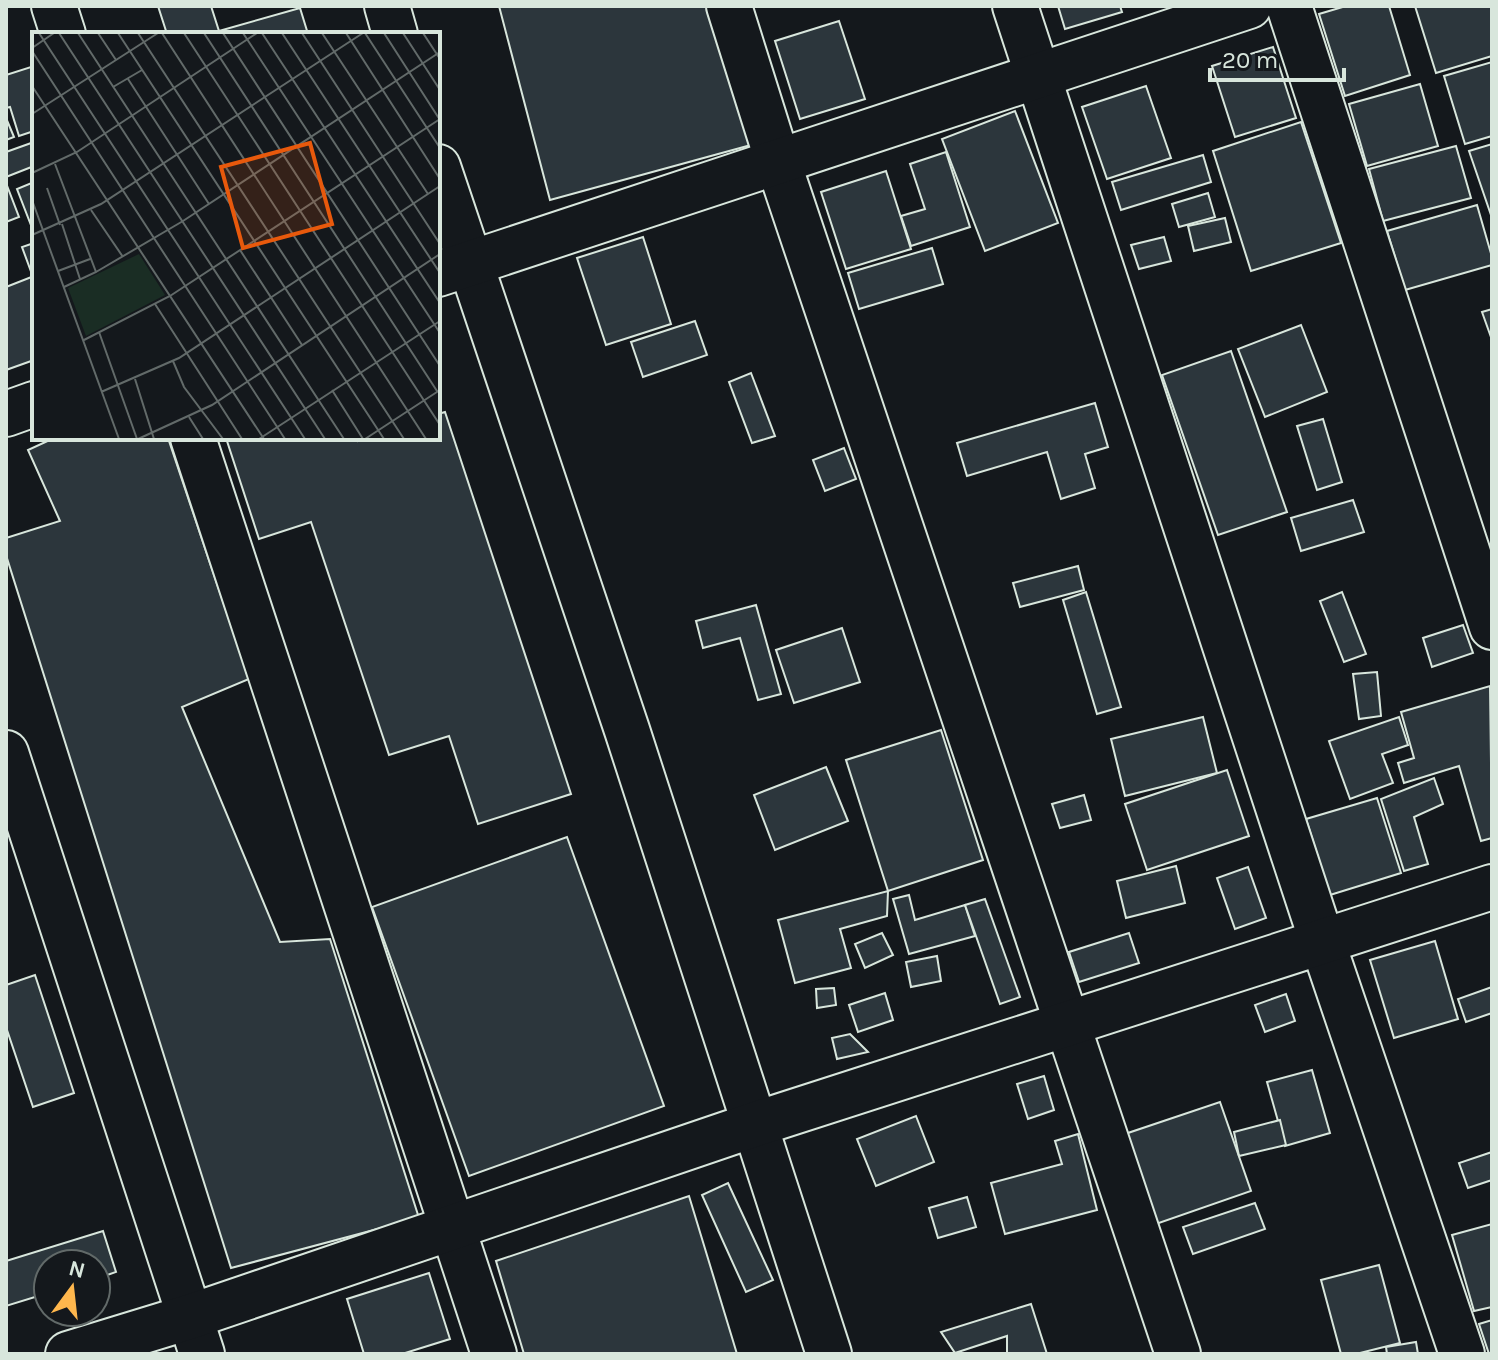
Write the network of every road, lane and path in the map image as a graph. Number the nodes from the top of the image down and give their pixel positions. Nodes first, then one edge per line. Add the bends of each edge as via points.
1 (54, 6) edge
2 (387, 6) edge
3 (729, 6) edge
4 (1015, 6) edge
5 (1249, 6) edge
6 (1289, 6) edge
7 (62, 32) edge
8 (394, 32) edge
9 (1038, 76) junction
10 (778, 162) junction
11 (440, 180) edge
12 (454, 270) edge
13 (32, 405) edge
14 (6, 414) edge
15 (194, 440) edge
16 (1492, 627) edge
17 (6, 753) edge
18 (1492, 887) edge
19 (1322, 941) junction
20 (1068, 1023) junction
21 (756, 1124) junction
22 (452, 1228) junction
23 (196, 1336) edge
24 (68, 1354) edge
25 (494, 1354) edge
26 (829, 1354) edge
27 (1178, 1354) edge
28 (1462, 1354) edge

1 - 7 street
2 - 8 street
3 - 10 street
4 - 9 street
5 - 9 street
6 - 16 street
9 - 10 street
9 - 19 street
10 - 12 street
10 - 20 street
11 - 12 street
12 - 21 street via 622,715
13 - 14 street
15 - 22 street
17 - 23 street
18 - 19 street
19 - 20 street
19 - 28 street
20 - 21 street
20 - 27 street
21 - 22 street
21 - 26 street
22 - 23 street
22 - 25 street
23 - 24 street

